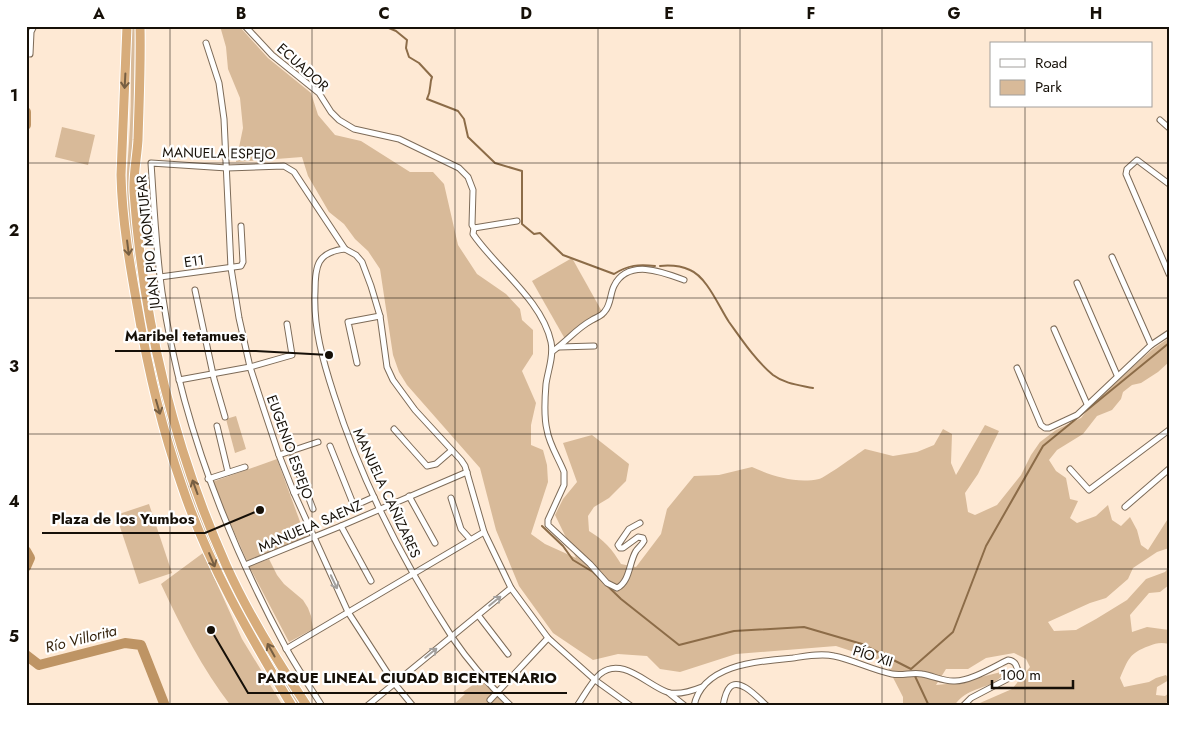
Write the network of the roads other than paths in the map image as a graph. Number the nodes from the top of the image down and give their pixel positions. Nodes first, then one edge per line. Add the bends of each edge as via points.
1 (34, 26) edge
2 (245, 26) edge
3 (126, 28) edge
4 (141, 28) edge
5 (206, 43) dead end
6 (30, 54) dead end
7 (1160, 120) dead end
8 (1169, 128) edge
9 (151, 163) joint
10 (227, 168) junction
11 (1169, 184) edge
12 (517, 222) dead end
13 (241, 226) dead end
14 (474, 228) junction
15 (345, 249) junction
16 (1112, 257) dead end
17 (231, 268) junction
18 (1169, 274) edge
19 (160, 277) junction
20 (684, 280) dead end
21 (1077, 283) dead end
22 (195, 290) dead end
23 (380, 316) junction
24 (287, 324) dead end
25 (1054, 329) dead end
26 (1169, 333) edge
27 (1150, 345) junction
28 (594, 346) dead end
29 (555, 349) junction
30 (357, 363) dead end
31 (250, 367) junction
32 (1017, 368) dead end
33 (213, 374) junction
34 (1117, 375) junction
35 (179, 380) junction
36 (1087, 404) junction
37 (225, 417) dead end
38 (217, 426) dead end
39 (394, 429) dead end
40 (1169, 430) edge
41 (318, 442) dead end
42 (330, 446) dead end
43 (451, 451) junction
44 (279, 455) junction
45 (292, 458) dead end
46 (245, 467) dead end
47 (1070, 469) dead end
48 (1169, 469) edge
49 (228, 472) junction
50 (466, 472) junction
51 (208, 479) junction
52 (305, 488) junction
53 (294, 493) junction
54 (410, 496) junction
55 (374, 497) junction
56 (450, 498) dead end
57 (1126, 507) dead end
58 (379, 508) junction
59 (313, 509) dead end
60 (640, 523) dead end
61 (341, 526) junction
62 (484, 532) junction
63 (314, 538) junction
64 (470, 540) junction
65 (435, 543) dead end
66 (245, 565) junction
67 (414, 574) junction
68 (371, 581) dead end
69 (511, 588) junction
70 (348, 612) junction
71 (478, 615) junction
72 (452, 636) junction
73 (548, 638) junction
74 (286, 649) junction
75 (508, 654) dead end
76 (595, 680) junction
77 (394, 683) junction
78 (704, 686) junction
79 (498, 693) junction
80 (669, 693) junction
81 (490, 700) dead end
82 (292, 706) edge
83 (307, 706) edge
84 (322, 706) edge
85 (367, 706) edge
86 (413, 706) edge
87 (511, 706) edge
88 (577, 706) edge
89 (632, 706) edge
90 (685, 706) edge
91 (694, 706) edge
92 (723, 706) edge
93 (767, 706) edge
94 (962, 706) edge

1 - 6 street
2 - 14 street, ECUADOR via 272,55 319,93 339,120 354,129 400,139 459,168 468,177 472,190
3 -> 82 highway via 122,199 131,274 152,386 182,487 215,568
83 -> 4 highway via 273,654 226,566 196,489 162,375 142,271 134,190
5 - 10 street, EUGENIO ESPEJO via 222,97
7 - 8 street
9 - 10 street, MANUELA ESPEJO
9 - 19 street, JUAN PIO MONTUFAR
10 - 15 street, MANUELA ESPEJO via 284,166 290,169
10 - 17 street, EUGENIO ESPEJO
11 - 18 street via 1137,160 1127,169 1126,174
12 - 14 street
13 - 17 street via 243,262 241,266
14 - 29 street, ECUADOR via 473,234 484,250 533,305 546,325
15 - 23 street, MANUELA ESPEJO via 362,262
15 - 55 street, MANUELA CAÑIZARES via 333,250 320,260 315,272 314,308 321,350 336,403
16 - 27 street
17 - 19 street, E11
17 - 31 street, EUGENIO ESPEJO
19 - 35 street, JUAN PIO MONTUFAR
20 - 29 street via 644,268 622,276 605,312 578,328
21 - 34 street
22 - 33 street
23 - 30 street via 348,322
23 - 43 street, MANUELA ESPEJO via 387,367 393,380
24 - 31 street via 292,355
25 - 36 street
26 - 27 street
27 - 34 street
28 - 29 street
29 - 60 street via 546,385 546,428 565,480 548,525 607,583 617,588 624,581 635,553 644,541 638,537 623,548 618,545 629,530
31 - 33 street
31 - 44 street, EUGENIO ESPEJO
32 - 36 street via 1045,428 1077,415
33 - 35 street
33 - 37 street
34 - 36 street
35 - 51 street, JUAN PIO MONTUFAR
38 - 49 street
39 - 43 street via 428,466 436,464
40 - 47 street via 1089,490
41 - 44 street
42 - 55 street via 354,506
43 - 50 street, MANUELA ESPEJO via 461,460
44 - 53 street, EUGENIO ESPEJO
45 - 52 street
46 - 49 street
48 - 57 street
49 - 51 street
50 - 54 street, MANUELA SAENZ
50 - 62 street, MANUELA ESPEJO
51 - 66 street, JUAN PIO MONTUFAR
52 - 53 street
52 - 59 street
53 - 63 street, EUGENIO ESPEJO
54 - 58 street, MANUELA SAENZ
54 - 65 street
55 - 58 street, MANUELA CAÑIZARES
56 - 64 street via 461,529
58 - 61 street, MANUELA SAENZ
58 - 67 street, MANUELA CAÑIZARES
61 - 63 street, MANUELA SAENZ
61 - 68 street
62 - 64 street
62 - 69 street, MANUELA ESPEJO
63 - 66 street, MANUELA SAENZ
63 -> 70 street, EUGENIO ESPEJO
64 - 67 street
66 - 74 street, JUAN PIO MONTUFAR
67 - 70 street
67 - 72 street, MANUELA CAÑIZARES
71 -> 69 street
69 - 73 street, MANUELA ESPEJO
70 - 74 street
70 - 77 street, EUGENIO ESPEJO
71 - 72 street
71 - 75 street
77 -> 72 street
72 - 79 street, MANUELA CAÑIZARES
73 - 76 street, MANUELA ESPEJO
73 - 79 street
74 - 84 street, JUAN PIO MONTUFAR
76 - 80 street via 607,670 620,668
76 - 88 street
76 - 89 street, MANUELA ESPEJO
77 - 85 street
77 - 86 street, EUGENIO ESPEJO
78 - 80 street via 688,692
78 - 91 street, PÍO XII
78 - 94 street, PÍO XII via 720,673 740,664 816,656 833,655 895,675 921,673 956,682 1008,660 1016,664 1018,670 1015,675
79 - 81 street
79 - 87 street, MANUELA CAÑIZARES
80 - 90 street
92 - 93 street via 732,685 744,687

